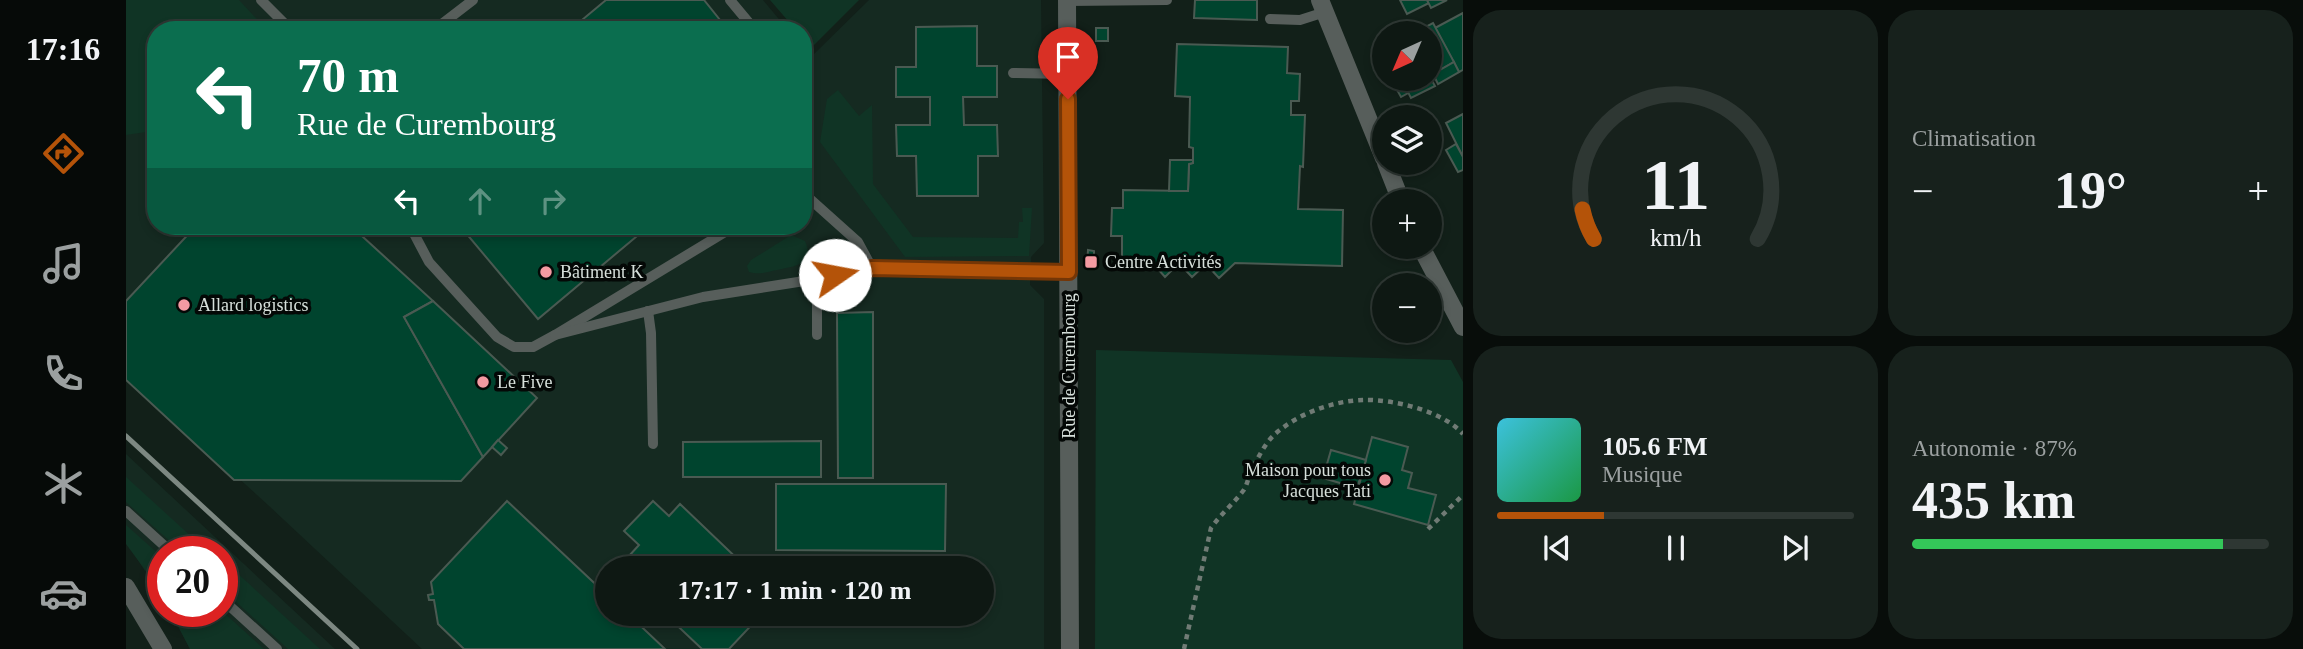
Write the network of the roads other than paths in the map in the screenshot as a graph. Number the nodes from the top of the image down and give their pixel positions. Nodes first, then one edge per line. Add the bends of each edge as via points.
1 (261, 0) edge
2 (473, 0) edge
3 (730, 0) edge
4 (1067, 0) edge
5 (1167, 0) edge
6 (1322, 6) edge
7 (1270, 19) dead end
8 (281, 21) edge
9 (446, 21) edge
10 (748, 21) edge
11 (1013, 73) dead end
12 (1068, 74) junction
13 (1372, 129) edge
14 (812, 200) edge
15 (415, 235) edge
16 (720, 235) edge
17 (1427, 259) edge
18 (872, 268) junction
19 (1069, 272) junction
20 (817, 279) junction
21 (648, 311) junction
22 (1463, 327) edge
23 (555, 335) junction
24 (817, 335) dead end
25 (653, 444) dead end
26 (126, 511) edge
27 (154, 536) edge
28 (126, 587) edge
29 (238, 614) edge
30 (163, 649) edge
31 (277, 649) edge
32 (1070, 649) edge

1 - 8 lane
2 - 9 lane
3 - 10 lane
4 - 5 lane
4 - 12 street, Rue de Curembourg
6 - 7 lane via 1300,20
6 - 13 street
11 - 12 lane
12 - 19 street, Rue de Curembourg
14 - 18 lane via 858,242
15 - 23 lane via 429,262 497,337 514,347 533,347
16 - 23 lane
17 - 22 street
18 - 19 lane
18 - 20 lane
19 - 32 street, Rue de Curembourg
20 - 21 lane via 703,297
20 - 24 lane
21 - 23 lane
21 - 25 lane
26 - 27 lane
28 - 30 street
29 - 31 lane

